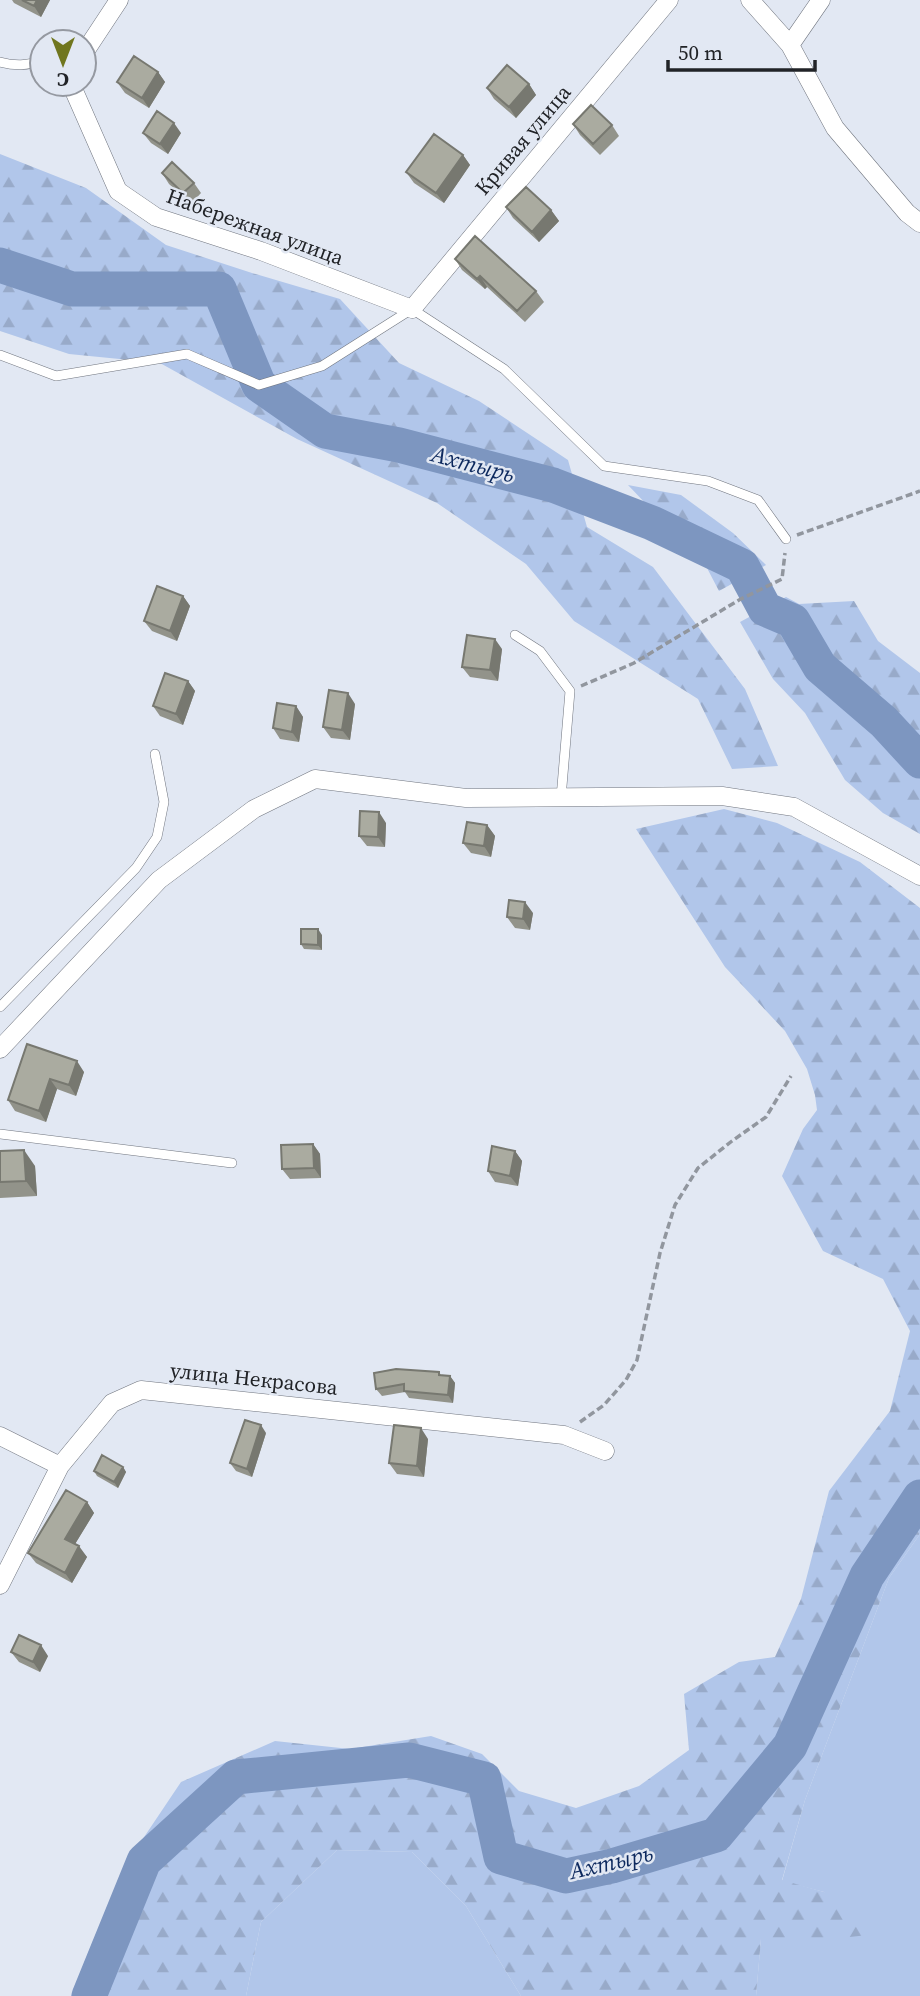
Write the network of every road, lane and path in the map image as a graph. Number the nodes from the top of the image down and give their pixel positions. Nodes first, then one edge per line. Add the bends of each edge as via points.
1 (119, 0) edge
2 (669, 0) edge
3 (750, 0) edge
4 (821, 0) edge
5 (98, 32) edge
6 (790, 45) junction
7 (0, 62) edge
8 (28, 65) edge
9 (77, 98) edge
10 (920, 223) edge
11 (412, 309) junction
12 (0, 355) edge
13 (920, 491) edge
14 (786, 539) junction
15 (515, 635) dead end
16 (570, 691) junction
17 (155, 754) dead end
18 (561, 797) junction
19 (920, 876) edge
20 (0, 1007) edge
21 (0, 1049) edge
22 (791, 1076) dead end
23 (0, 1134) edge
24 (232, 1163) dead end
25 (564, 1435) junction
26 (0, 1436) edge
27 (605, 1451) dead end
28 (60, 1466) junction
29 (0, 1585) edge

1 - 5 street
2 - 11 street, Кривая улица
3 - 6 street
4 - 6 street
6 - 10 street via 835,128
7 - 8 lane
9 - 11 street, Набережная улица via 118,191 156,217 261,251
11 - 12 lane via 322,366 259,385 187,354 56,376
11 - 14 lane via 504,369 604,466 708,481 758,500
13 - 14 path
14 - 16 path via 782,579 634,663
15 - 16 lane via 540,650
16 - 18 lane
17 - 20 lane via 164,802 157,837 136,868
18 - 19 street via 722,796 794,807
18 - 21 street via 466,797 315,779 254,809 159,880
22 - 25 path via 766,1117 698,1168 676,1205 660,1253 637,1360 604,1405
23 - 24 lane
25 - 27 street, улица Некрасова
25 - 28 street, улица Некрасова via 141,1390 112,1403
26 - 28 street
28 - 29 street, улица Некрасова

